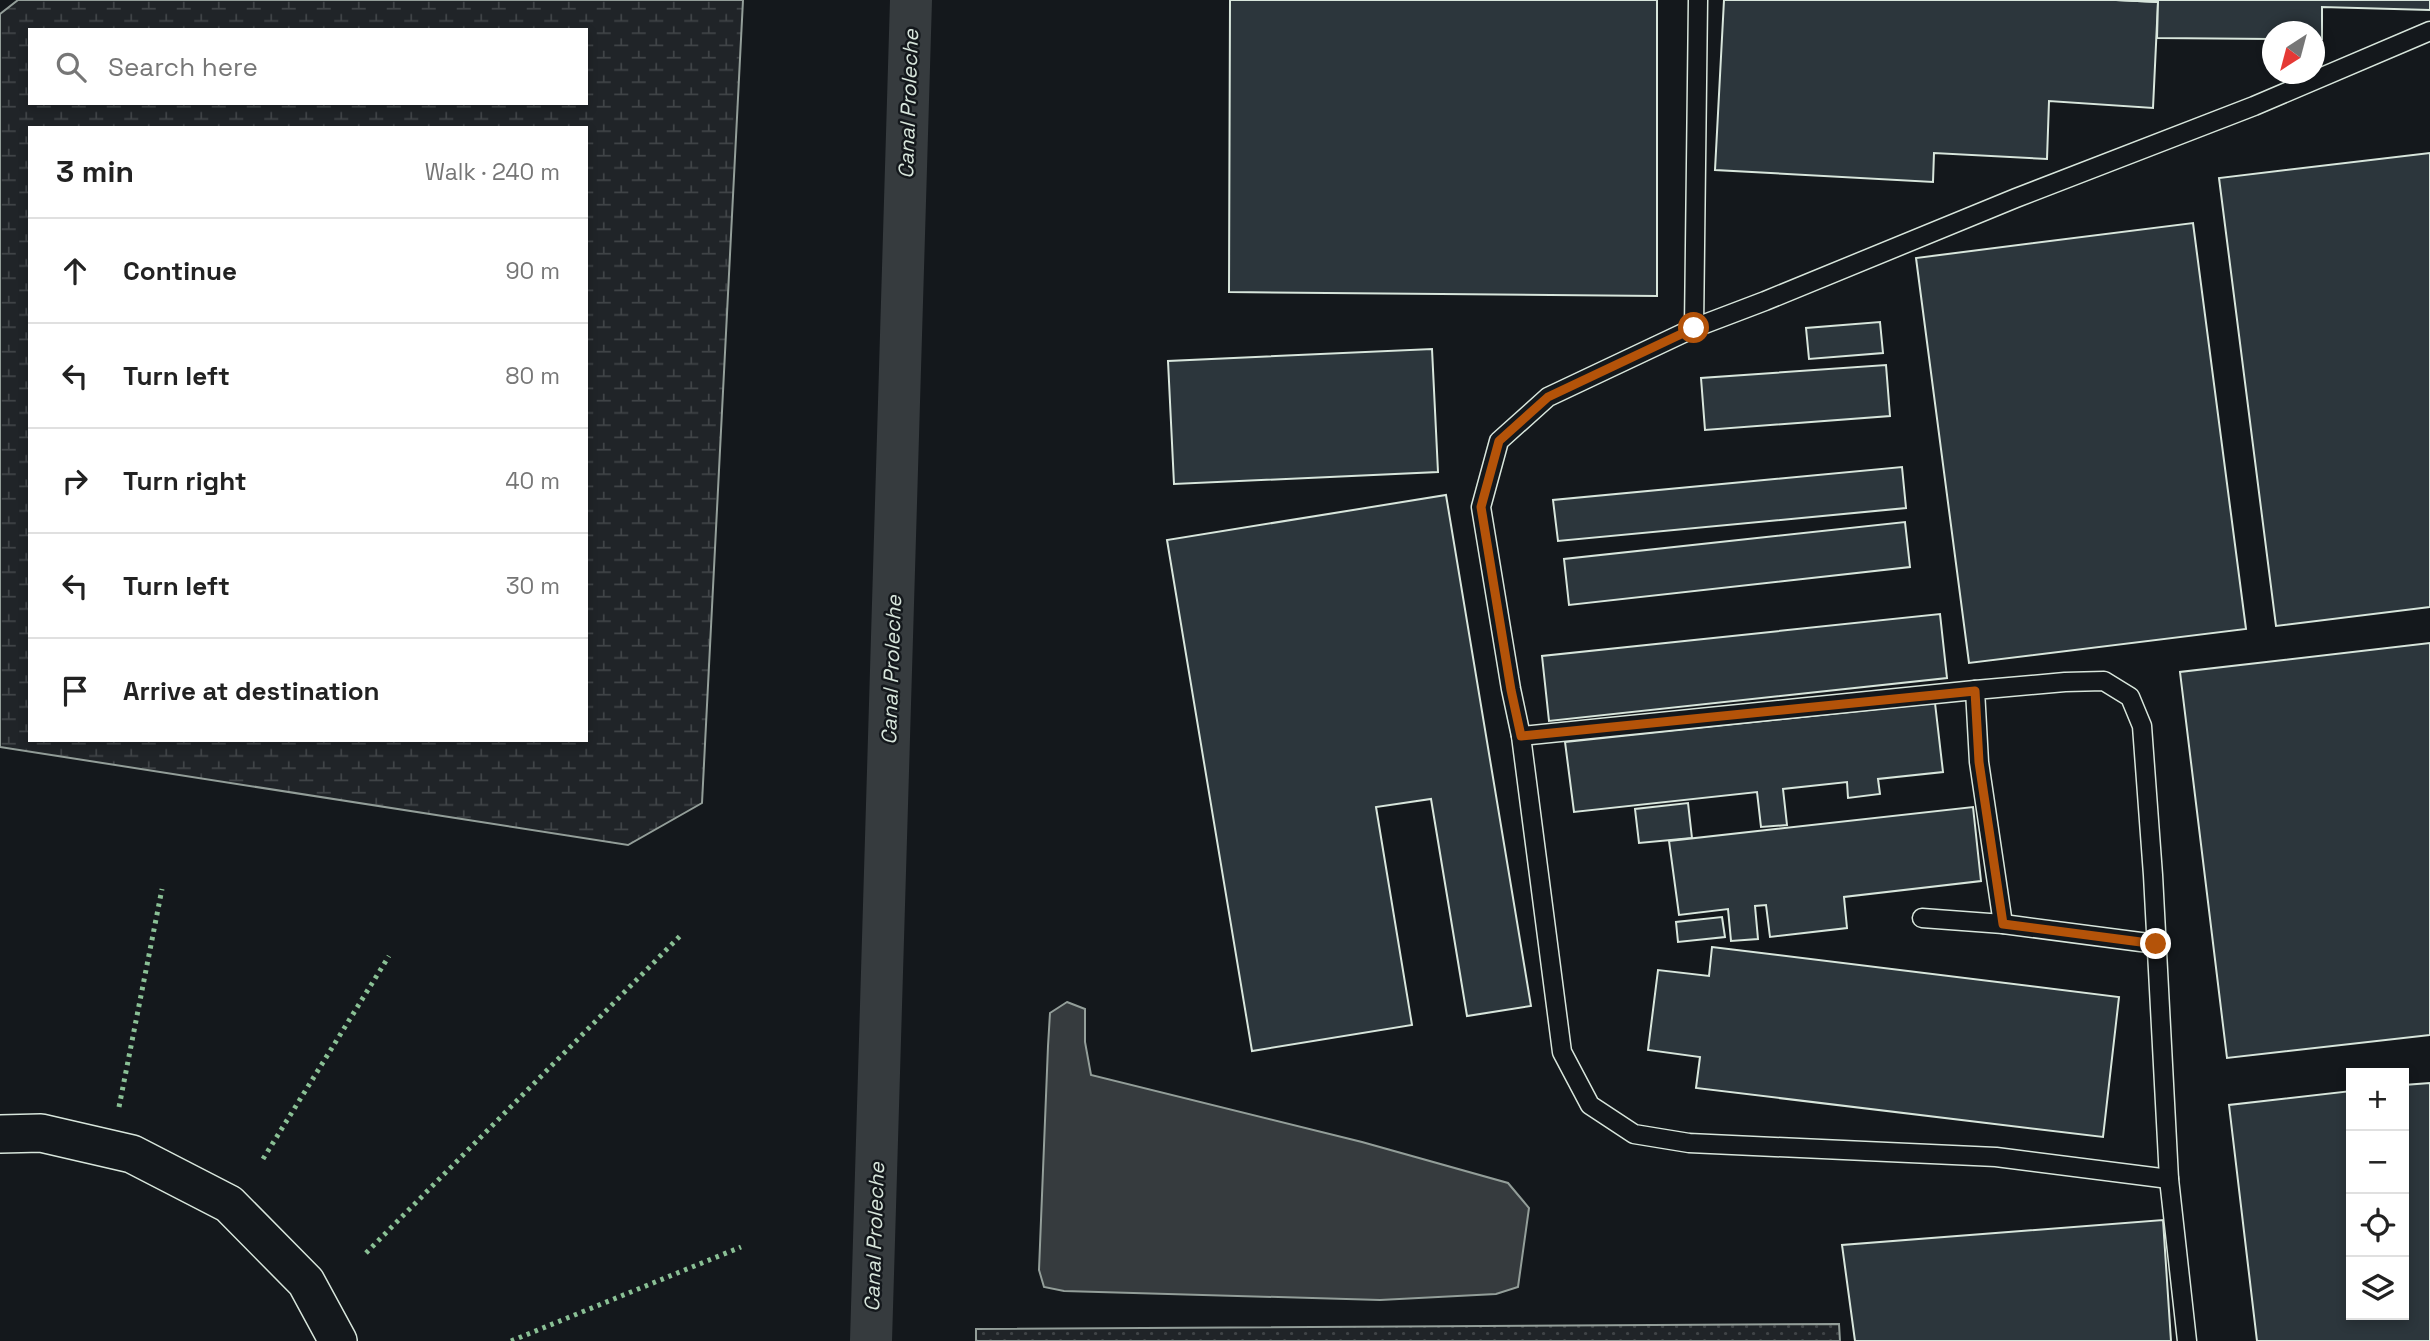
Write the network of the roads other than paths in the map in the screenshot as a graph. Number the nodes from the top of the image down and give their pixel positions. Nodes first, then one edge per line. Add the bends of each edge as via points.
1 (1698, 0) edge
2 (2430, 31) edge
3 (1694, 328) junction
4 (1975, 691) junction
5 (1521, 736) junction
6 (1922, 918) dead end
7 (2003, 924) junction
8 (2156, 944) junction
9 (0, 1134) edge
10 (2169, 1180) junction
11 (338, 1341) edge
12 (2187, 1341) edge

1 - 3 lane
2 - 3 lane via 2254,106
3 - 5 lane via 1548,397 1499,441 1481,507
4 - 5 lane
4 - 7 lane via 1979,762
4 - 8 lane via 2104,681 2130,697 2142,726
5 - 10 lane via 1562,1052 1590,1105 1634,1134 1689,1143 1996,1157
6 - 7 lane
7 - 8 lane
8 - 10 lane
9 - 11 street via 41,1133 132,1154 229,1204 306,1282
10 - 12 lane

